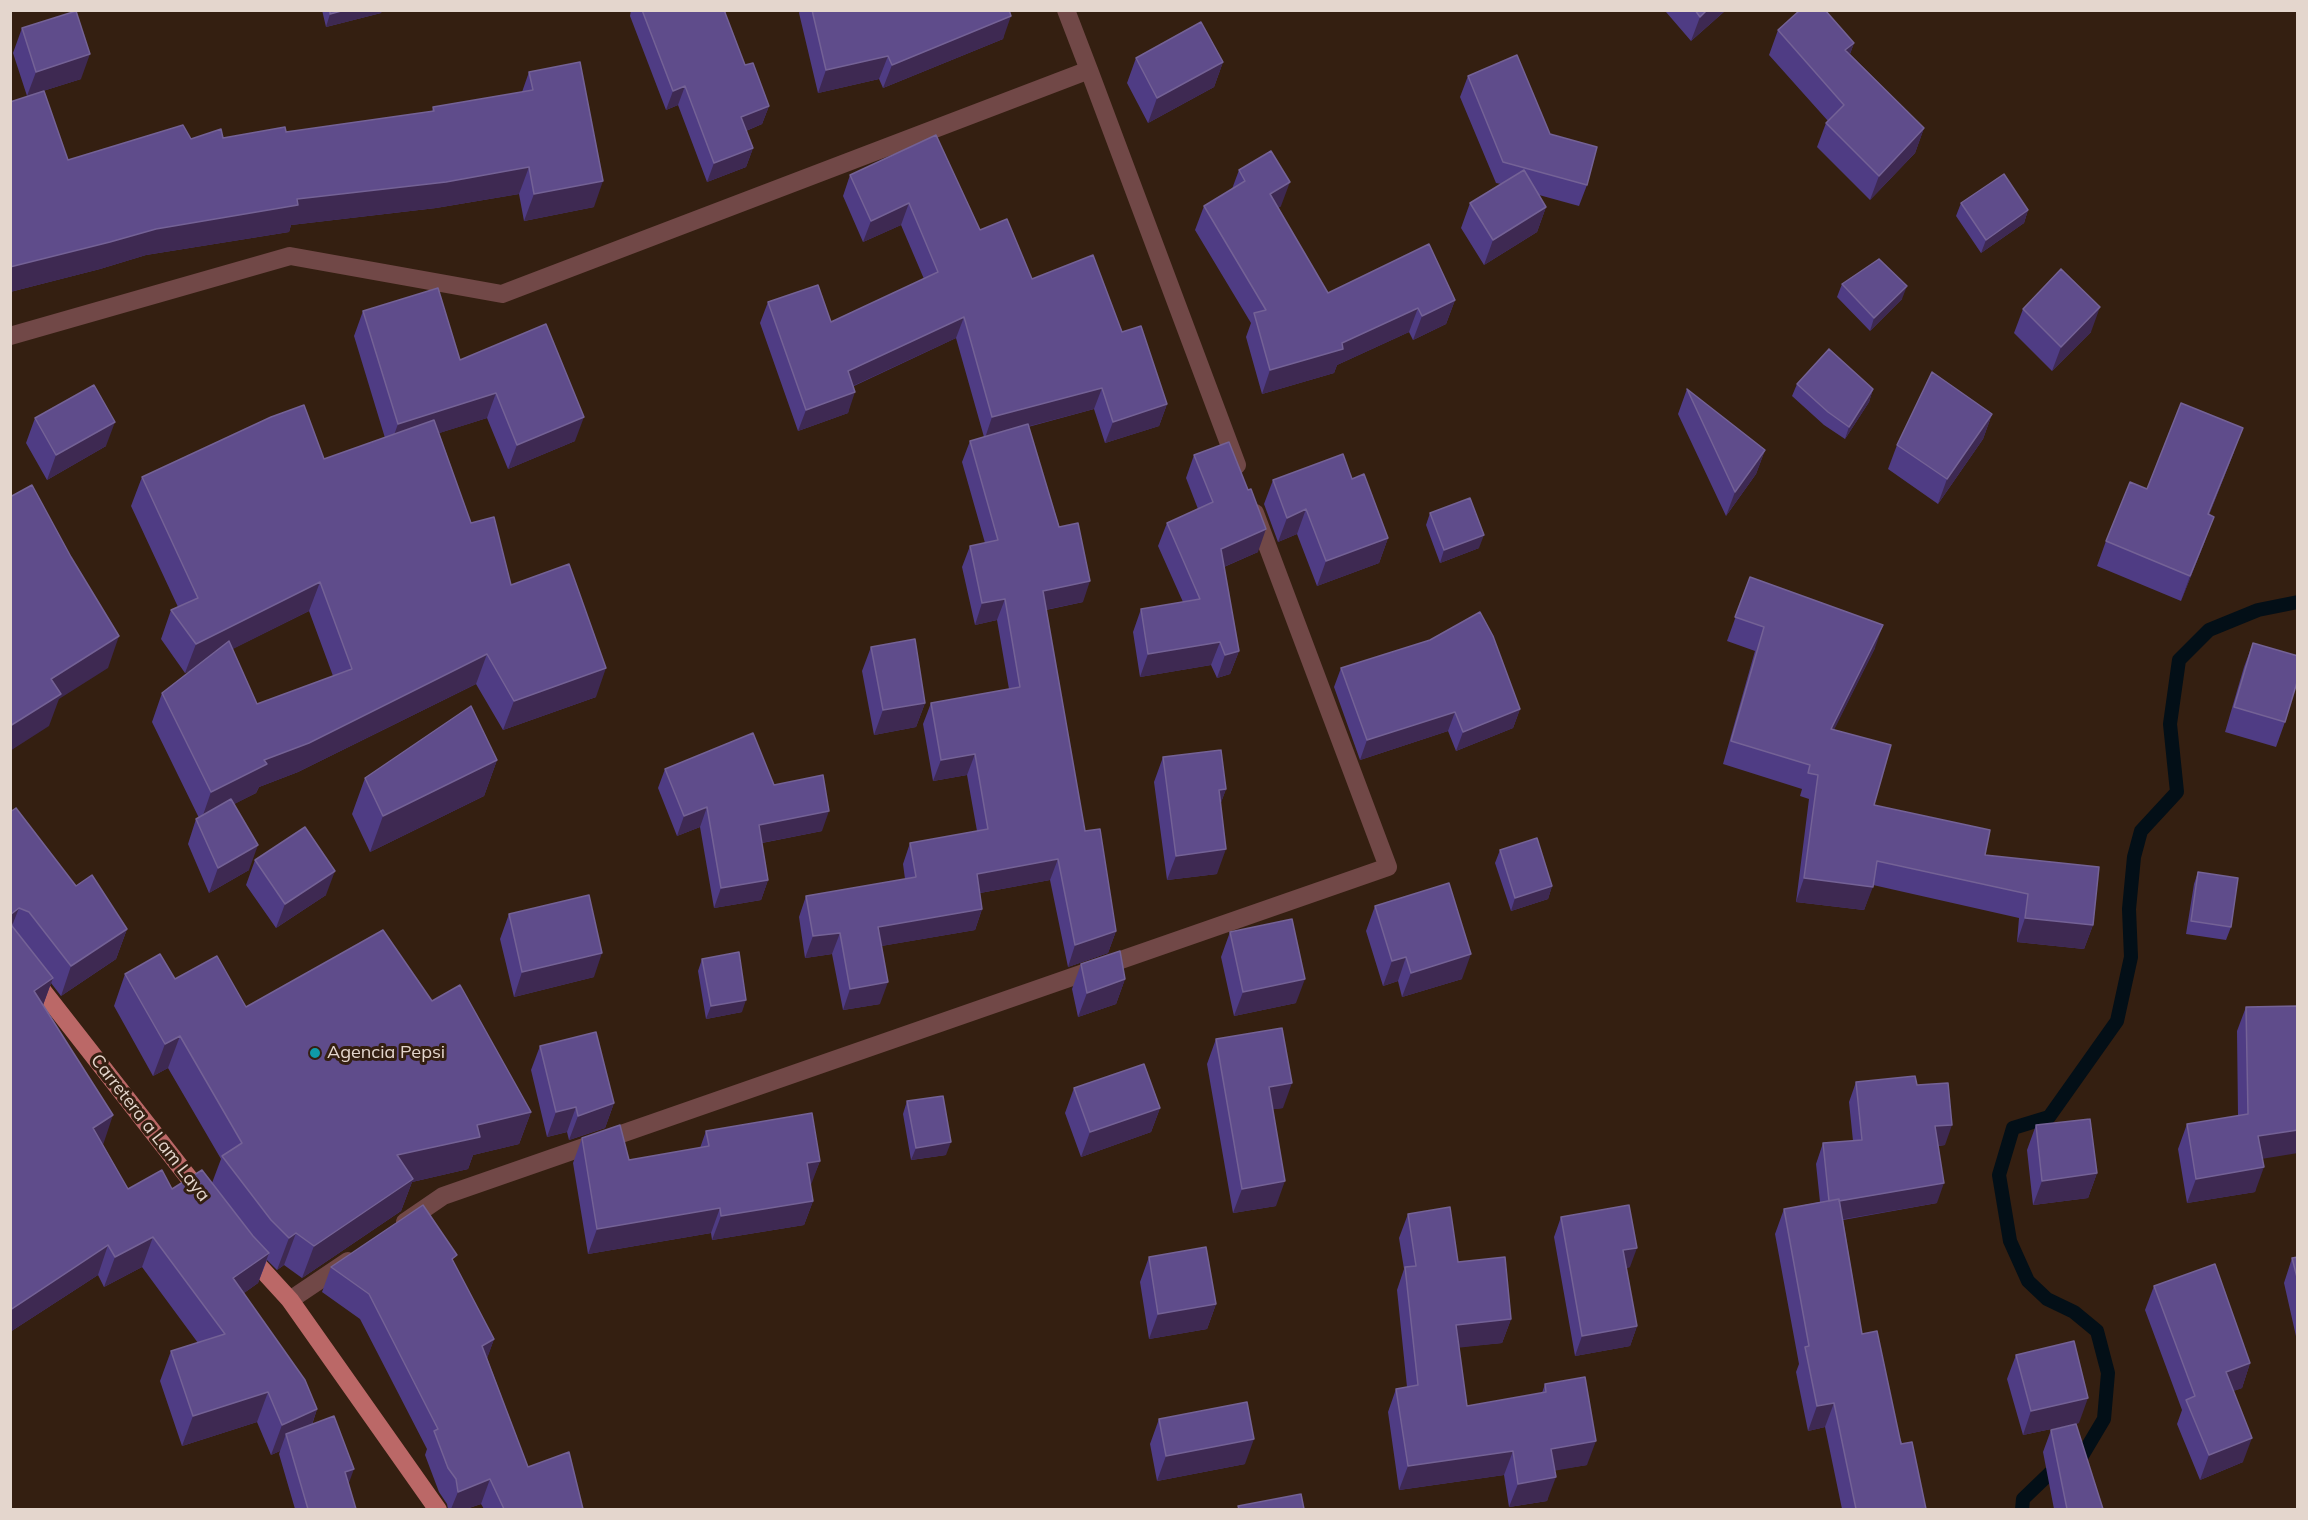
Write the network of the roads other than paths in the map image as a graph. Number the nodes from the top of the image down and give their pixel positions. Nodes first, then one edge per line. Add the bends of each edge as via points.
1 (1066, 10) edge
2 (1089, 70) junction
3 (10, 336) edge
4 (10, 949) edge
5 (215, 1212) edge
6 (386, 1235) edge
7 (237, 1240) edge
8 (367, 1248) edge
9 (290, 1300) junction
10 (438, 1509) edge

1 - 2 street
2 - 3 street via 502,294 290,256
2 - 6 street via 1388,867 443,1196
4 - 5 main road, Carretera a Lam Laya
7 - 9 main road
8 - 9 street
9 - 10 main road

